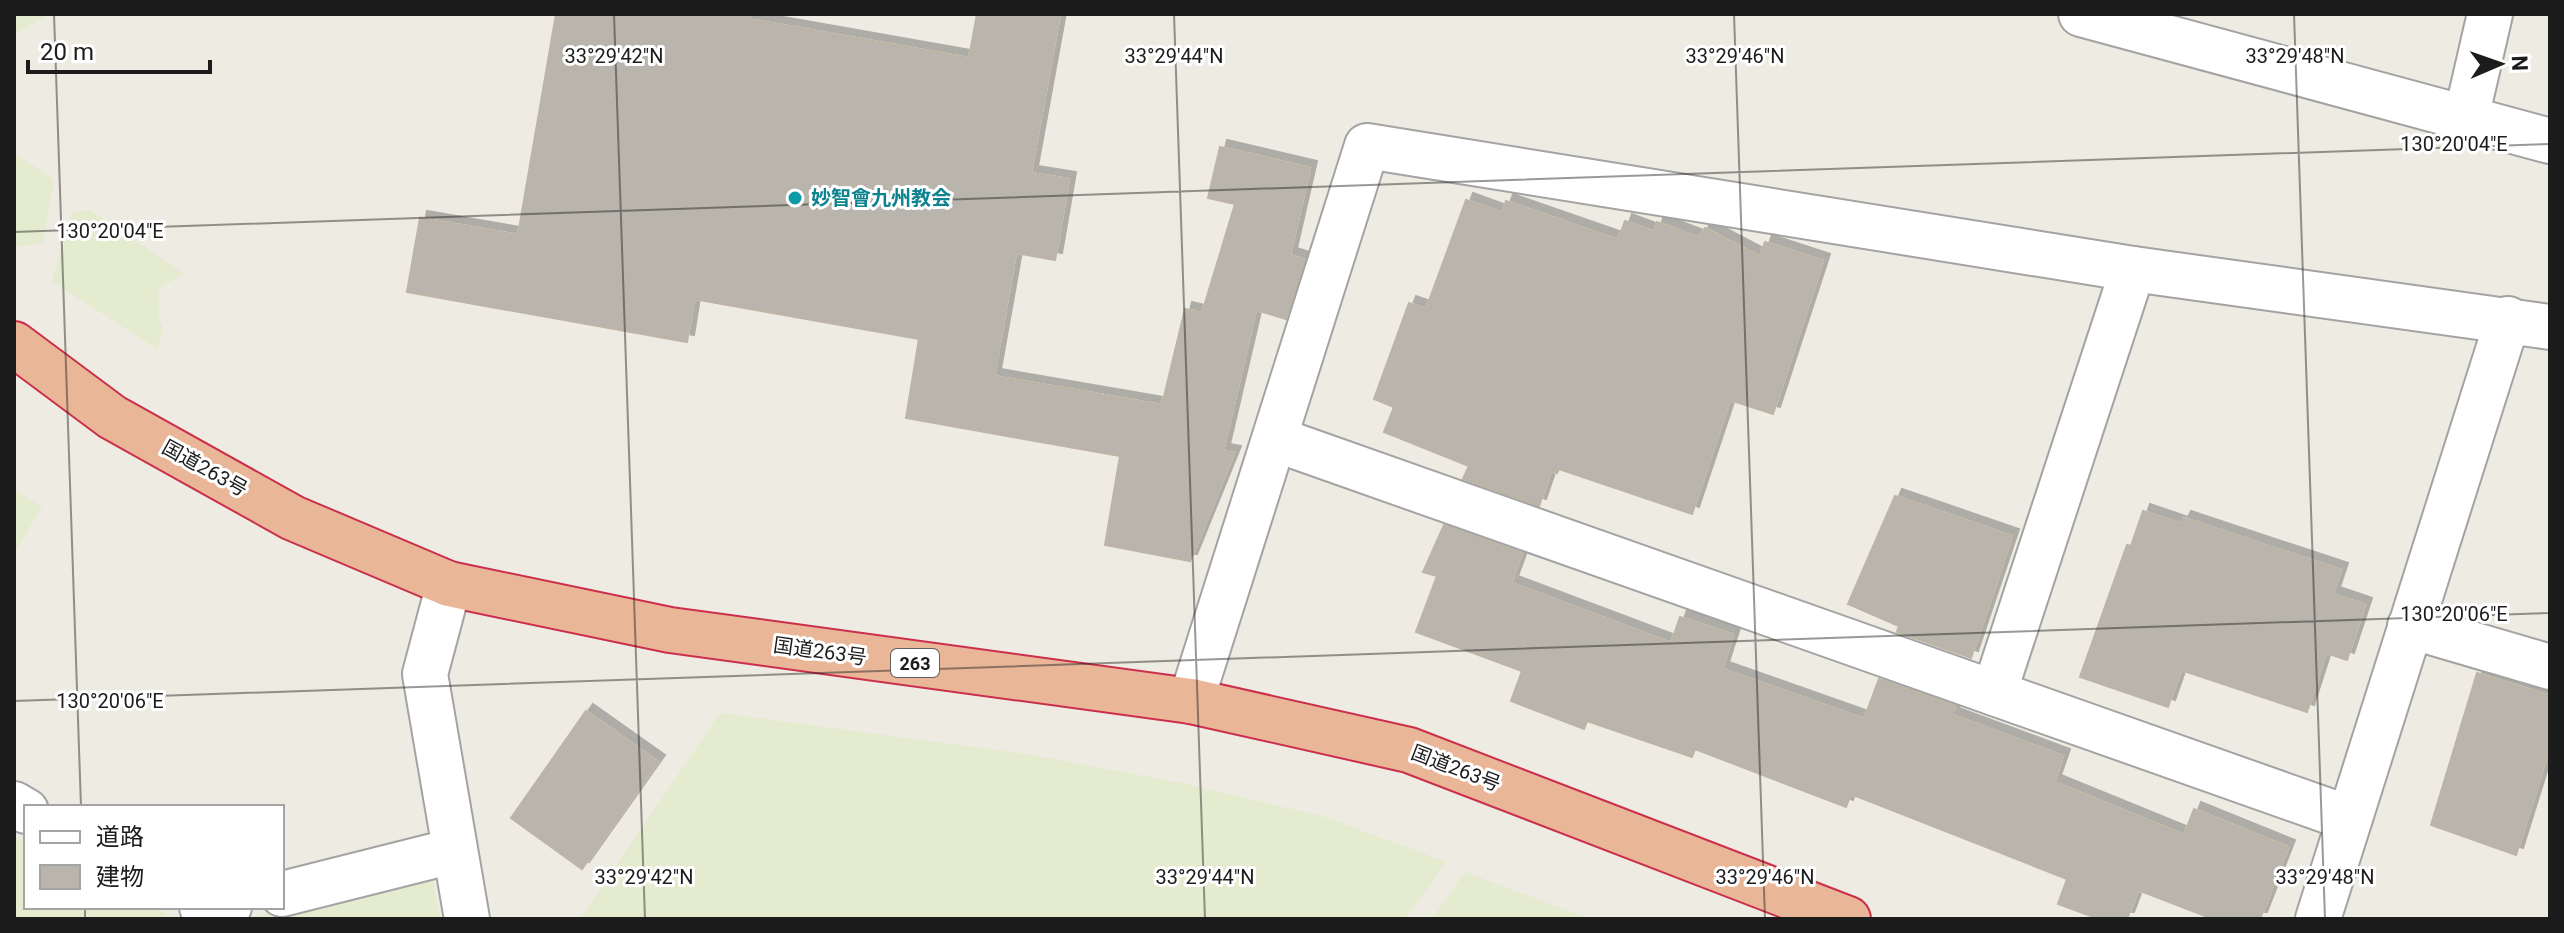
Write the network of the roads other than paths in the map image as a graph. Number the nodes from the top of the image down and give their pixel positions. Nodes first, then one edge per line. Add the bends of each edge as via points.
1 (2081, 14) edge
2 (2490, 14) edge
3 (2466, 118) junction
4 (2550, 141) edge
5 (2133, 269) junction
6 (2529, 323) edge
7 (14, 344) edge
8 (1275, 439) junction
9 (449, 584) junction
10 (2410, 626) junction
11 (2550, 667) edge
12 (1994, 693) junction
13 (1191, 701) junction
14 (2348, 818) junction
15 (453, 851) junction
16 (284, 893) edge
17 (467, 919) edge
18 (1848, 919) edge
19 (2318, 919) edge

1 - 3 street
2 - 3 street
3 - 4 street
5 - 6 street
5 - 8 street via 1367,146
5 - 12 street
6 - 10 street
7 - 9 highway, 国道263号 / 263 via 112,417 293,518
8 - 12 street
8 - 13 street
9 - 13 highway, 国道263号 / 263 via 670,630
9 - 15 street via 425,674
10 - 11 street
10 - 14 street
12 - 14 street
13 - 18 highway, 国道263号 / 263 via 1409,750
14 - 19 street
15 - 16 street
15 - 17 street

